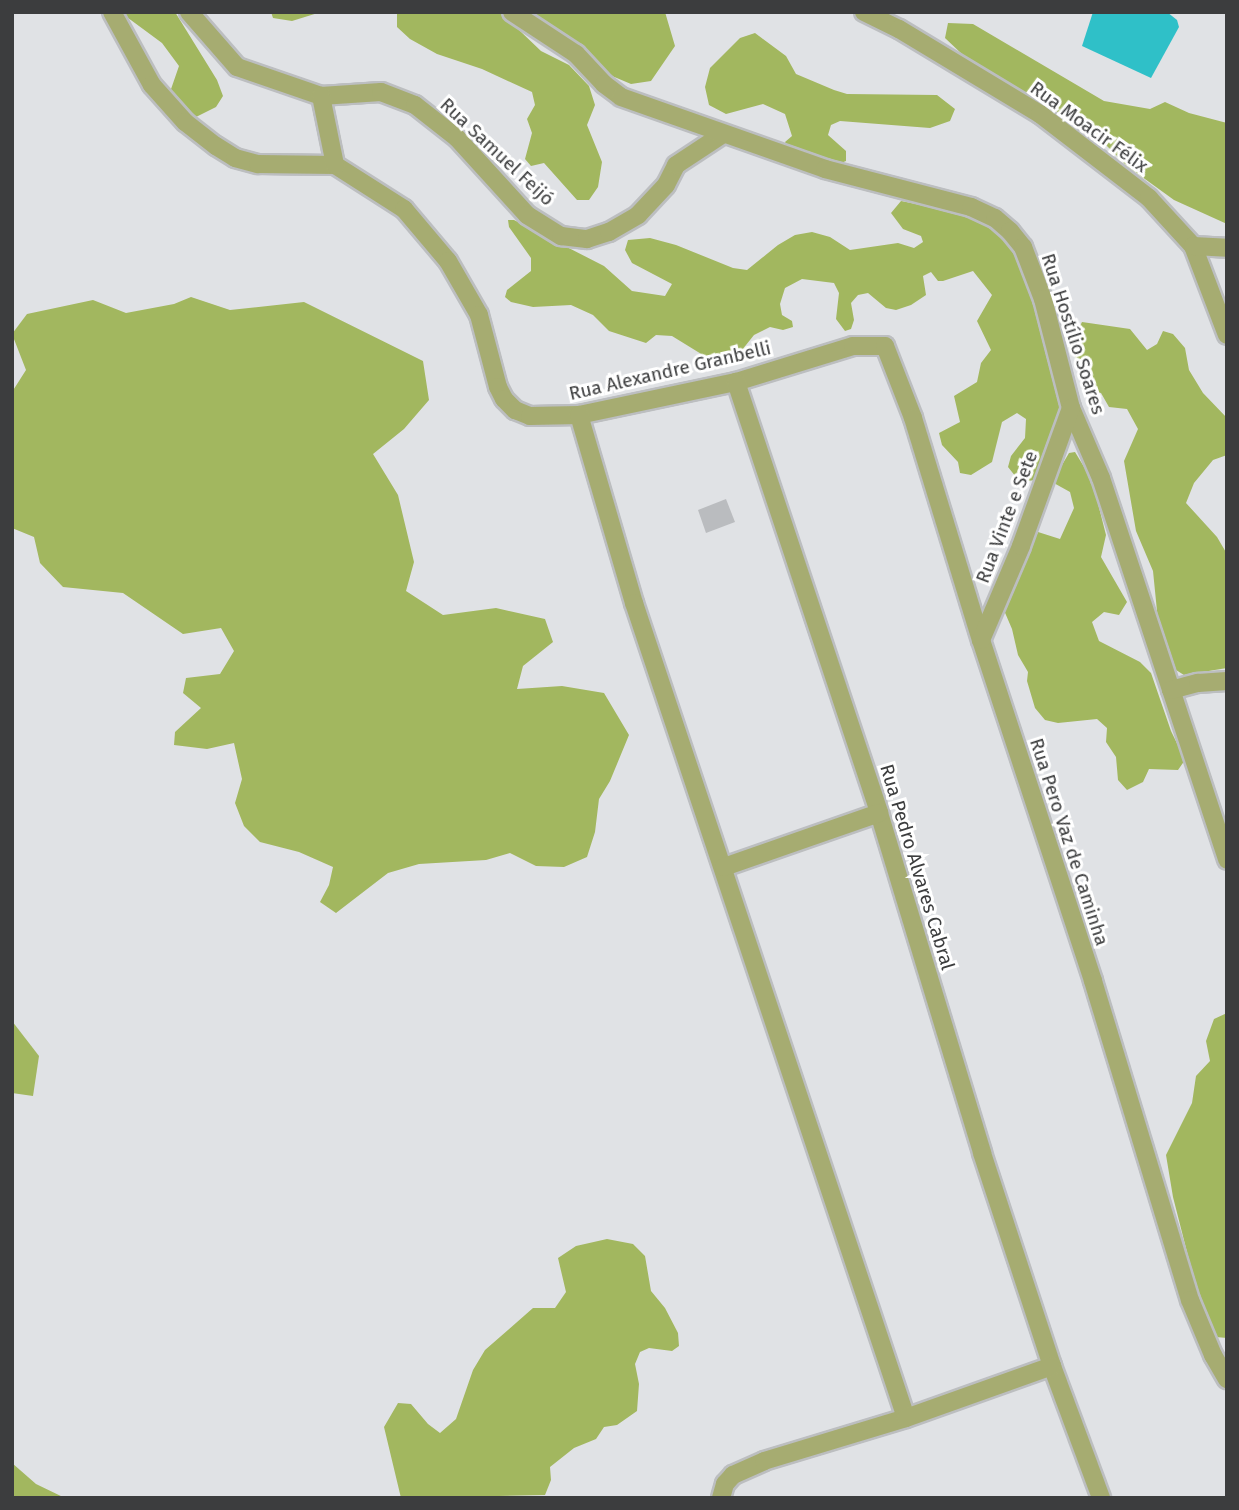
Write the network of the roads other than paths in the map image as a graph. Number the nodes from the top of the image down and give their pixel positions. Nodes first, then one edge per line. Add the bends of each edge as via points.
1 (112, 12) edge
2 (189, 12) edge
3 (512, 12) edge
4 (864, 12) edge
5 (321, 96) junction
6 (723, 134) junction
7 (335, 166) junction
8 (1193, 246) junction
9 (1227, 248) edge
10 (1227, 335) edge
11 (853, 346) joint
12 (736, 382) junction
13 (1071, 408) junction
14 (579, 415) junction
15 (981, 640) junction
16 (1227, 681) edge
17 (1171, 690) junction
18 (879, 813) junction
19 (1227, 860) edge
20 (724, 867) junction
21 (1052, 1366) junction
22 (1227, 1380) edge
23 (906, 1418) junction
24 (721, 1498) edge
25 (1101, 1498) edge

1 - 7 street via 152,85 185,122 216,146 235,158 258,164
2 - 5 street, Rua Samuel Feijó via 237,66
3 - 6 street, Rua Hostílio Soares via 576,54 621,97
4 - 8 street, Rua Moacir Félix via 1040,114 1149,198
5 - 6 street, Rua Samuel Feijó via 381,92 415,105 457,138 527,215 561,236 587,239 638,215 666,186 676,165
5 - 7 street
6 - 13 street, Rua Hostílio Soares via 995,218 1023,247 1043,299
7 - 14 street, Rua Alexandre Granbelli via 404,209 448,261 479,315 504,399 530,416
8 - 9 street
8 - 10 street, Rua Moacir Félix
11 - 12 street, Rua Alexandre Granbelli
11 - 15 street, Rua Pero Vaz de Caminha via 885,346 891,357
12 - 14 street, Rua Alexandre Granbelli
12 - 18 street, Rua Pedro Alvares Cabral
13 - 15 street, Rua Vinte e Sete
13 - 17 street, Rua Hostílio Soares via 1101,478
14 - 20 street via 634,603
15 - 22 street, Rua Pero Vaz de Caminha via 1191,1300
16 - 17 street
17 - 19 street, Rua Hostílio Soares
18 - 20 street
18 - 21 street, Rua Pedro Alvares Cabral
20 - 23 street
21 - 23 street
21 - 25 street, Rua Pedro Alvares Cabral
23 - 24 street via 764,1461 733,1475

